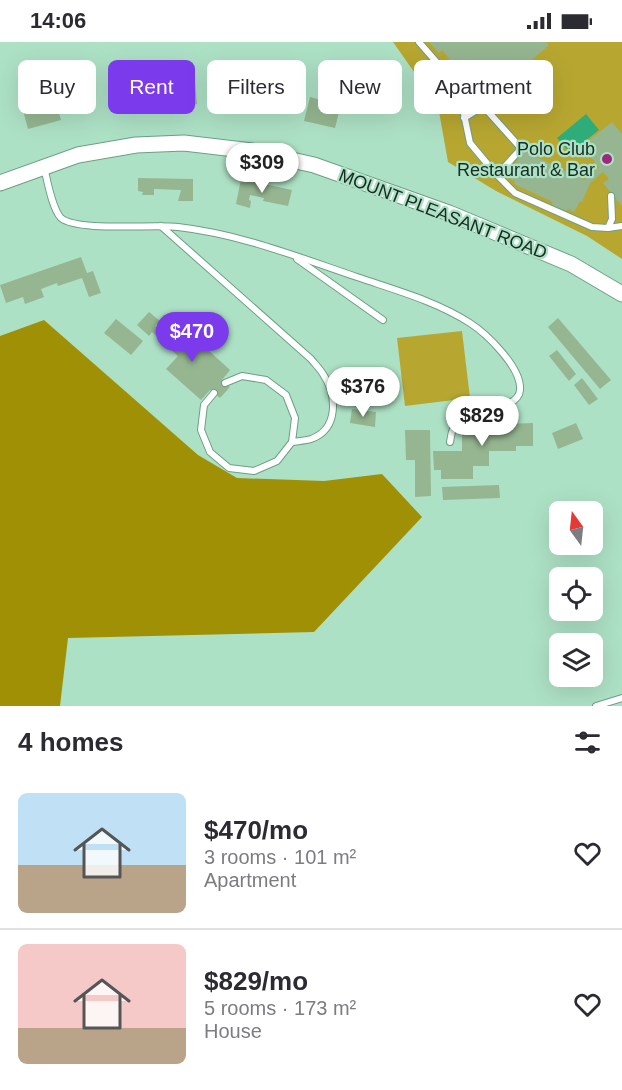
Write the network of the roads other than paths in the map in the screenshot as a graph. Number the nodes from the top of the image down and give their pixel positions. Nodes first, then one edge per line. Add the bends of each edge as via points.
1 (419, 42) edge
2 (464, 118) junction
3 (44, 166) junction
4 (497, 175) junction
5 (0, 183) edge
6 (611, 196) dead end
7 (161, 226) junction
8 (622, 226) edge
9 (608, 228) junction
10 (289, 254) junction
11 (622, 294) edge
12 (383, 320) dead end
13 (225, 383) dead end
14 (214, 393) dead end
15 (292, 442) junction
16 (450, 442) dead end
17 (622, 698) edge
18 (596, 706) edge

1 - 2 lane via 460,95
2 - 4 lane via 470,143
2 - 4 lane via 484,107 519,146 519,151
3 - 5 street, MOUNT PLEASANT ROAD
3 - 7 lane via 62,218 107,226
3 - 11 street, MOUNT PLEASANT ROAD via 78,155 136,145 184,143 252,151 314,165 450,213 571,264
4 - 9 lane via 518,195 592,227
6 - 9 lane via 612,219
7 - 10 lane via 204,231
7 - 15 lane via 311,359 324,375 333,402 329,426 312,439
8 - 9 lane
10 - 12 lane
10 - 16 lane via 437,306 471,324 507,357 521,388 519,397 466,418 452,431
13 - 15 lane via 242,376 267,380 286,395 296,418
14 - 15 lane via 204,405 201,430 210,452 230,468 254,471 269,465
17 - 18 lane

